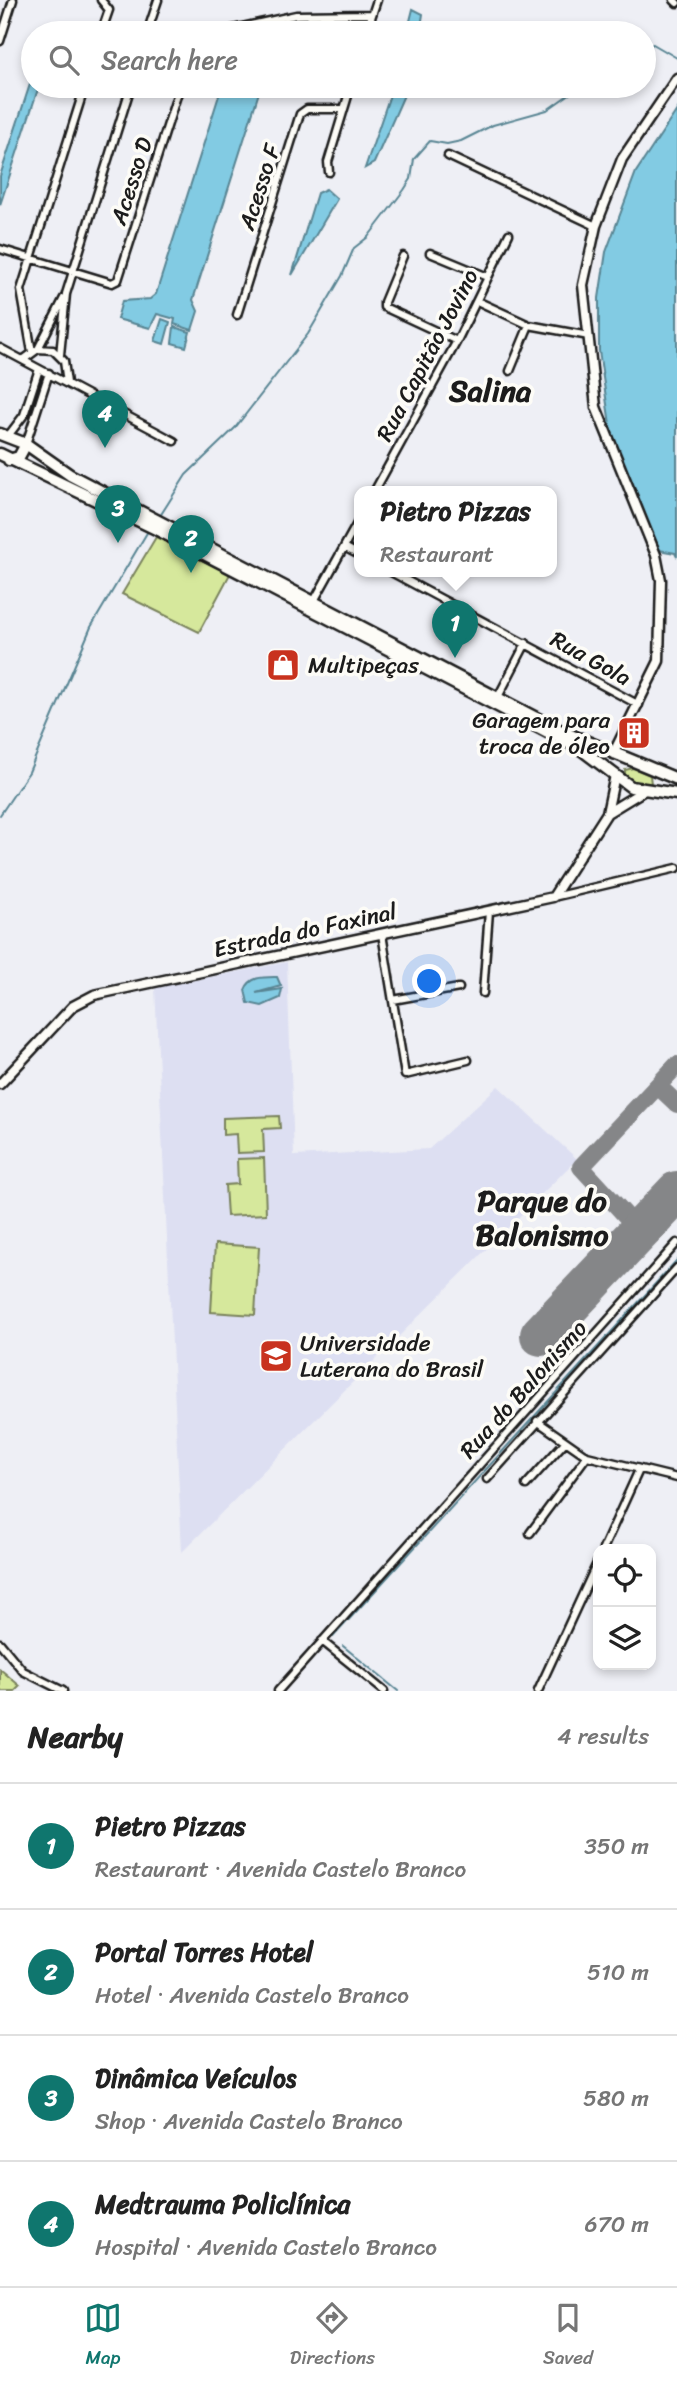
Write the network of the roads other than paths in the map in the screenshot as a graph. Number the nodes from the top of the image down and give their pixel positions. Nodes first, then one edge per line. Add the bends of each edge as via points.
1 (13, 0) edge
2 (101, 0) edge
3 (158, 0) edge
4 (377, 0) edge
5 (372, 14) junction
6 (105, 21) edge
7 (152, 21) edge
8 (269, 21) edge
9 (370, 21) edge
10 (0, 41) edge
11 (677, 78) edge
12 (81, 98) edge
13 (127, 98) edge
14 (176, 98) edge
15 (347, 98) edge
16 (344, 109) junction
17 (448, 156) dead end
18 (329, 172) dead end
19 (596, 226) junction
20 (509, 234) dead end
21 (0, 249) edge
22 (430, 253) dead end
23 (403, 256) dead end
24 (30, 259) junction
25 (72, 272) junction
26 (488, 277) junction
27 (66, 294) junction
28 (477, 301) junction
29 (237, 314) dead end
30 (529, 325) junction
31 (589, 336) junction
32 (457, 341) junction
33 (0, 348) edge
34 (35, 351) junction
35 (60, 355) junction
36 (23, 359) junction
37 (40, 369) junction
38 (510, 371) dead end
39 (48, 373) junction
40 (67, 383) junction
41 (24, 415) junction
42 (33, 418) junction
43 (4, 435) edge
44 (174, 441) dead end
45 (26, 444) junction
46 (2, 454) edge
47 (377, 486) edge
48 (354, 529) edge
49 (344, 547) junction
50 (354, 552) edge
51 (401, 577) edge
52 (314, 601) junction
53 (526, 643) junction
54 (498, 697) junction
55 (639, 705) junction
56 (613, 754) junction
57 (628, 761) junction
58 (658, 772) junction
59 (613, 773) junction
60 (677, 779) edge
61 (646, 791) junction
62 (677, 793) edge
63 (607, 813) junction
64 (677, 868) edge
65 (553, 897) junction
66 (489, 911) junction
67 (382, 934) junction
68 (459, 989) dead end
69 (483, 993) dead end
70 (393, 1000) junction
71 (468, 1060) dead end
72 (0, 1084) edge
73 (677, 1243) edge
74 (677, 1268) edge
75 (537, 1421) junction
76 (565, 1442) junction
77 (587, 1456) junction
78 (639, 1470) junction
79 (677, 1478) edge
80 (487, 1479) dead end
81 (526, 1485) dead end
82 (530, 1533) dead end
83 (605, 1544) edge
84 (593, 1572) edge
85 (322, 1641) junction
86 (0, 1643) edge
87 (63, 1691) edge
88 (278, 1691) edge
89 (384, 1691) edge
90 (538, 1691) edge

1 - 10 street
2 - 6 street via 109,10
3 - 7 street
4 - 5 street
5 - 8 street via 296,15
5 - 9 street
11 - 19 street via 622,159
12 - 24 street
13 - 25 street
14 - 25 street, Acesso D via 118,280 112,283
15 - 16 street
16 - 18 street
16 - 29 street, Acesso F via 307,109 300,114
17 - 19 street
19 - 31 street via 583,285
20 - 26 street, Rua Capitão Jovino
21 - 24 street
22 - 26 street
23 - 32 street via 384,307
24 - 25 street
24 - 34 street via 20,290
25 - 27 street
26 - 28 street, Rua Capitão Jovino
27 - 34 street
27 - 35 street
28 - 30 street
28 - 32 street, Rua Capitão Jovino
30 - 31 street
30 - 38 street
31 - 55 street via 596,407 656,555 661,580 661,649
32 - 47 street, Rua Capitão Jovino
33 - 36 street
34 - 35 street
34 - 36 street
35 - 40 street via 67,368
36 - 37 street
37 - 39 street
37 - 41 street
39 - 40 street
39 - 42 street
40 - 44 street
41 - 42 street
41 - 43 street
42 - 45 street
43 - 45 main road
43 - 46 main road
45 - 46 main road via 19,457
45 - 52 main road via 70,475
46 - 59 main road via 571,745
48 - 49 street
49 - 50 street
49 - 52 street
51 - 53 street, Rua Gola
52 - 54 main road
53 - 54 street, Rua Gola
53 - 55 street, Rua Gola
54 - 56 main road
55 - 56 street
56 - 57 main road
56 - 59 main road
57 - 58 main road
57 - 59 main road
58 - 60 main road
58 - 61 main road via 659,785
59 - 61 main road
59 - 63 street
61 - 62 main road
61 - 63 street
63 - 65 street
64 - 65 street
65 - 66 street, Estrada do Faxinal
66 - 67 street, Estrada do Faxinal
66 - 69 street
67 - 70 street
67 - 72 street, Estrada do Faxinal via 94,995 73,1006
68 - 70 street
70 - 71 street via 405,1075
73 - 85 street, Rua do Balonismo
74 - 75 street, Rua do Balonismo
75 - 76 street
75 - 80 street, Rua do Balonismo
76 - 77 street
76 - 81 street
77 - 78 street
77 - 82 street
78 - 79 street
78 - 83 street
84 - 90 street
85 - 88 street, Rua do Balonismo
85 - 89 street
86 - 87 street via 23,1671

